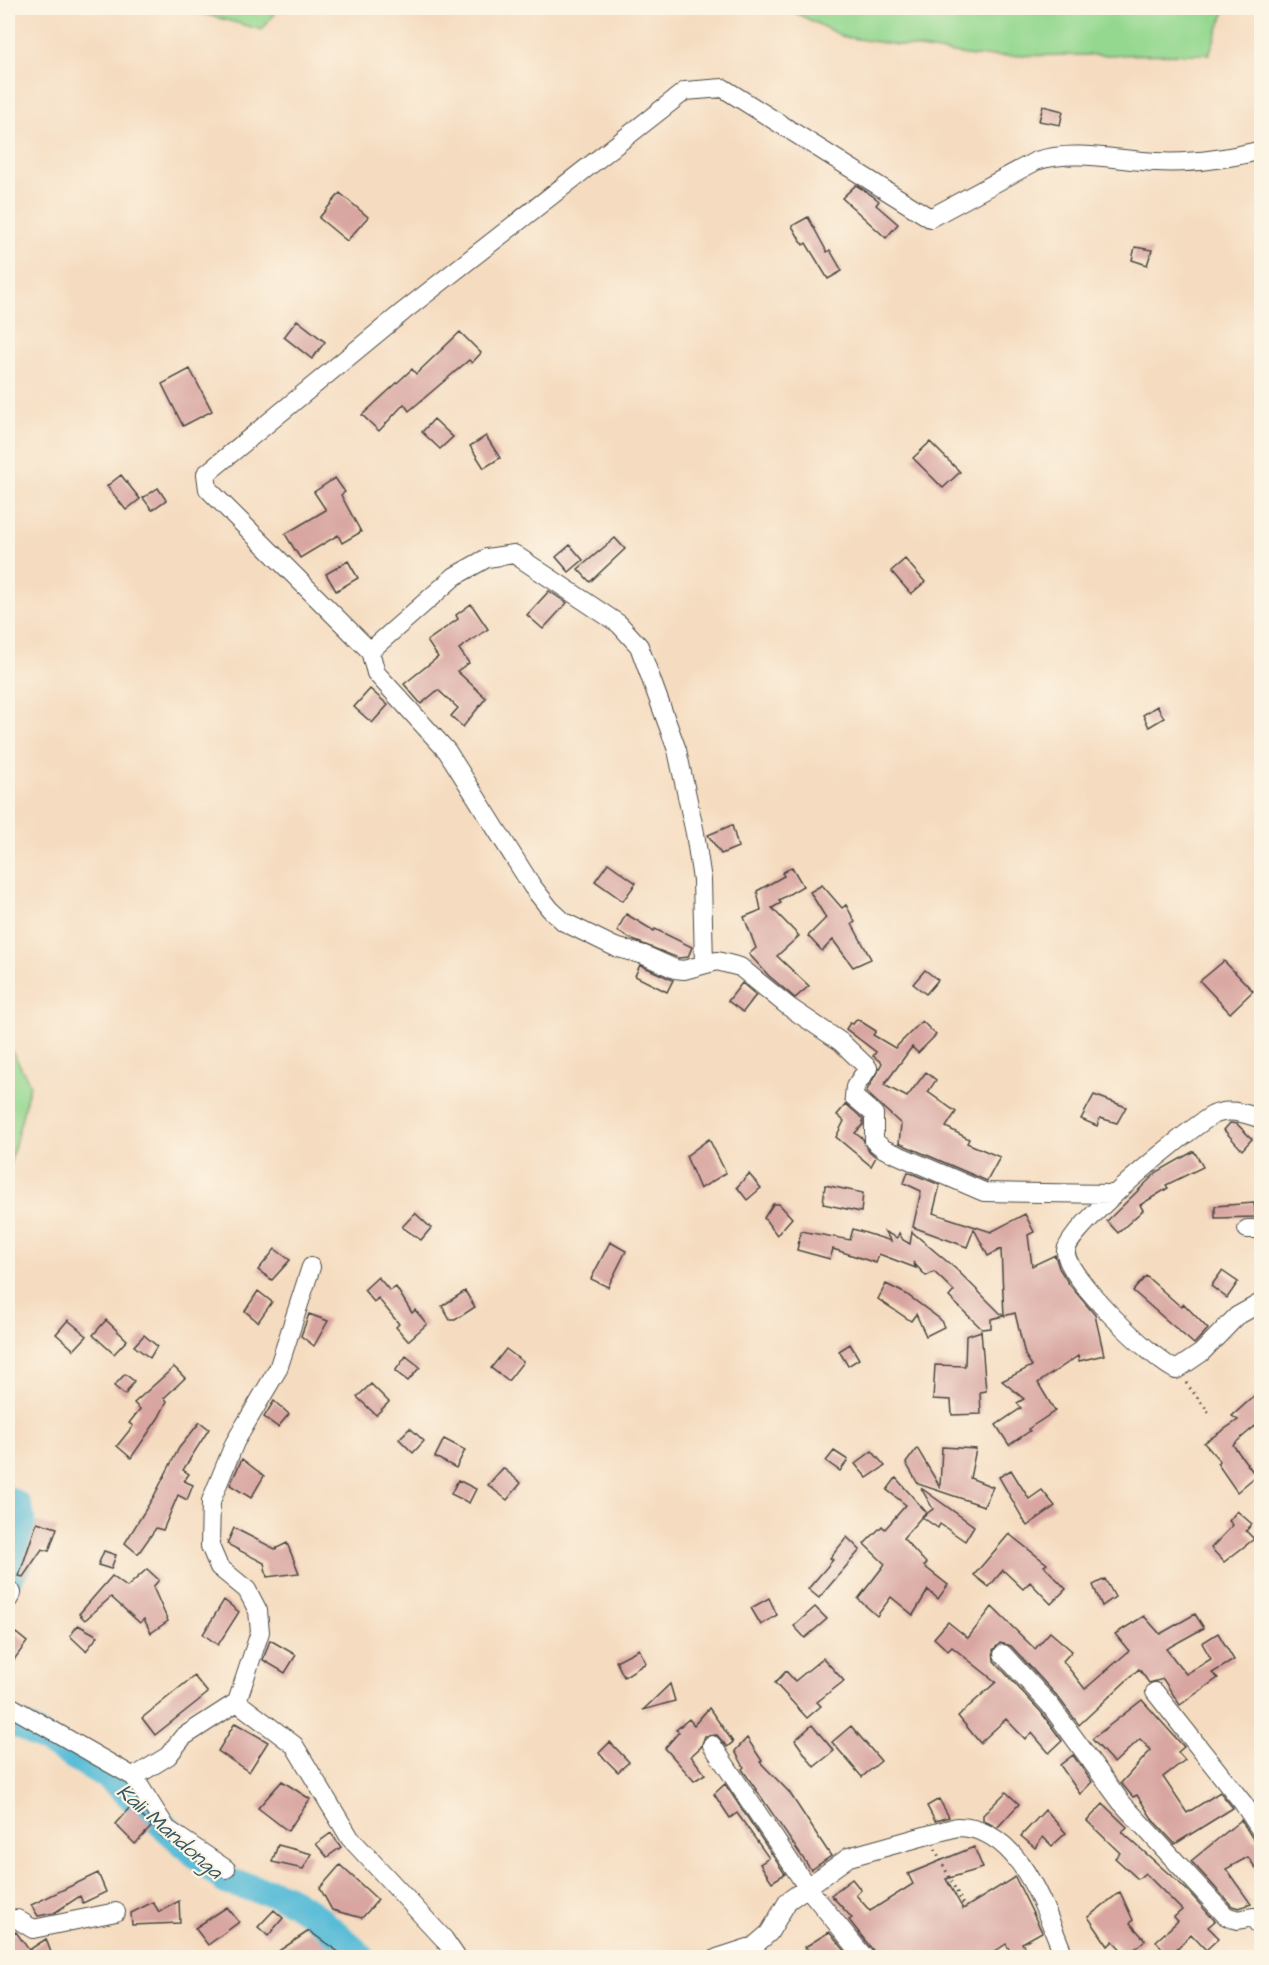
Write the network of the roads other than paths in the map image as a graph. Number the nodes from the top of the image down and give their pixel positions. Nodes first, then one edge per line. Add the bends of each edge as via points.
1 (1262, 150) edge
2 (369, 651) junction
3 (704, 964) junction
4 (1262, 1119) edge
5 (1112, 1194) junction
6 (311, 1267) dead end
7 (1262, 1302) edge
8 (1003, 1654) dead end
9 (1155, 1692) dead end
10 (237, 1702) junction
11 (8, 1705) edge
12 (712, 1745) dead end
13 (134, 1778) junction
14 (1262, 1832) edge
15 (226, 1869) dead end
16 (807, 1887) junction
17 (116, 1912) dead end
18 (1259, 1918) edge
19 (8, 1919) edge
20 (457, 1958) edge
21 (717, 1958) edge
22 (865, 1958) edge
23 (1065, 1958) edge

1 - 2 street via 1202,162 1054,155 930,218 723,87 686,91 412,303 206,474 208,489
2 - 3 street via 376,673 447,751 550,909 585,934 675,969
2 - 3 street via 455,576 487,558 514,554 619,624 639,646 677,750 702,880
3 - 5 street via 717,961 740,967 865,1063 868,1068 855,1087 854,1097 874,1114 874,1141 884,1149 984,1192
4 - 5 street via 1235,1111 1213,1115
5 - 7 street via 1068,1242 1066,1258 1131,1336 1164,1364 1176,1370 1201,1353 1237,1316
6 - 10 street via 278,1369 236,1442 211,1501 210,1546 219,1567 247,1590 258,1611 260,1632
8 - 18 street via 1050,1705 1121,1802 1226,1916 1238,1920
9 - 14 street
10 - 13 street via 183,1737 168,1756
10 - 20 street via 294,1745 350,1838
11 - 13 street
12 - 16 street
13 - 15 street via 163,1833
16 - 21 street via 784,1905 769,1933 754,1946
16 - 22 street
16 - 23 street via 849,1857 968,1827 991,1835 1014,1856 1037,1893
17 - 19 street via 33,1929 17,1919

